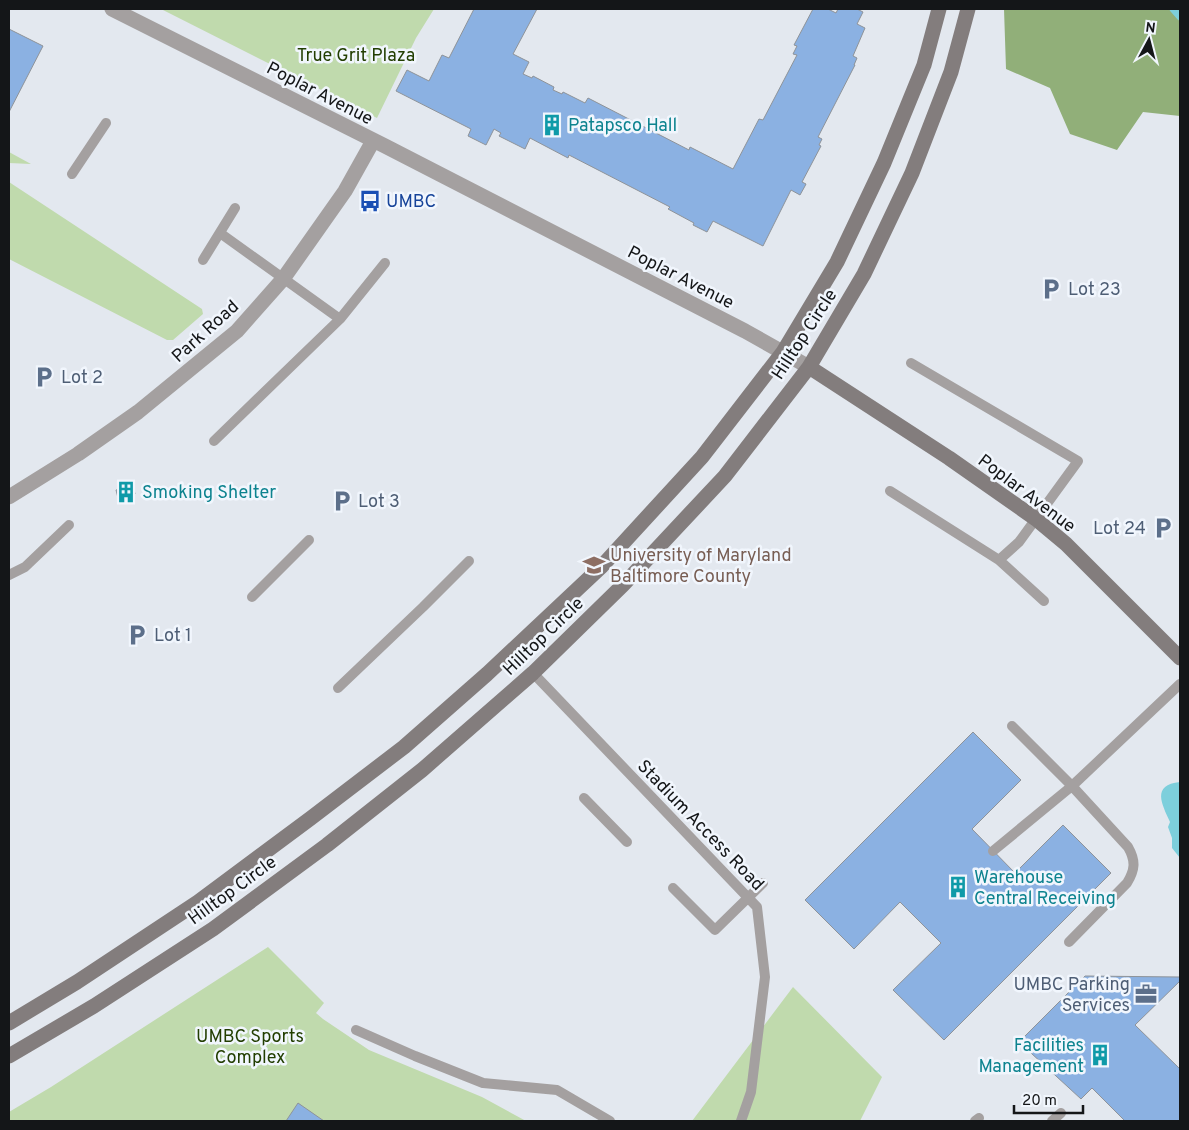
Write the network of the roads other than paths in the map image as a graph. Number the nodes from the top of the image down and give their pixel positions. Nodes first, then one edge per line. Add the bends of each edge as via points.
1 (112, 9) edge
2 (939, 9) edge
3 (968, 9) edge
4 (106, 123) dead end
5 (373, 140) junction
6 (72, 174) dead end
7 (235, 208) dead end
8 (220, 234) junction
9 (203, 260) dead end
10 (385, 263) dead end
11 (283, 279) junction
12 (340, 319) junction
13 (783, 352) junction
14 (911, 363) dead end
15 (808, 367) junction
16 (214, 441) dead end
17 (890, 491) dead end
18 (9, 497) edge
19 (1036, 519) junction
20 (69, 525) dead end
21 (309, 540) dead end
22 (1000, 560) junction
23 (469, 561) dead end
24 (9, 576) edge
25 (252, 597) dead end
26 (1044, 601) dead end
27 (1180, 658) edge
28 (533, 673) junction
29 (1180, 684) edge
30 (338, 688) dead end
31 (1012, 726) dead end
32 (1072, 786) junction
33 (584, 798) dead end
34 (627, 842) dead end
35 (993, 851) dead end
36 (763, 883) dead end
37 (673, 888) dead end
38 (748, 898) junction
39 (1069, 942) dead end
40 (9, 1023) edge
41 (356, 1030) dead end
42 (9, 1056) edge
43 (1061, 1113) dead end
44 (610, 1121) edge
45 (741, 1121) edge
46 (1052, 1121) edge

1 - 5 street, Poplar Avenue
2 - 13 street, Hilltop Circle via 924,66 884,163 837,262
3 - 15 street, Hilltop Circle via 951,72 912,173 864,274
4 - 6 lane
5 - 11 street, Park Road via 345,191
5 - 13 street, Poplar Avenue
7 - 8 lane
8 - 9 lane
8 - 11 lane
10 - 12 lane
11 - 12 lane
11 - 18 street, Park Road via 237,331 194,368 138,412
12 - 16 lane
13 - 15 street, Poplar Avenue
13 - 40 street, Hilltop Circle via 702,457 602,566 418,734 198,902
14 - 19 lane via 1078,461
15 - 19 street, Poplar Avenue
15 - 28 street, Hilltop Circle via 724,476 623,585
17 - 22 lane
19 - 22 lane
19 - 27 street, Poplar Avenue via 1066,544
20 - 24 lane via 25,566
21 - 25 lane
22 - 26 lane
23 - 30 lane
28 - 38 lane, Stadium Access Road
28 - 42 street, Hilltop Circle via 422,770 228,918 94,1006
29 - 32 lane
31 - 32 lane
32 - 35 lane
32 - 39 lane via 1128,847 1134,865 1127,883
33 - 34 lane
36 - 38 lane
37 - 38 lane via 715,930
38 - 45 lane, Stadium Access Road via 757,907 765,977 751,1092
41 - 44 lane via 483,1083 557,1090
43 - 46 lane

